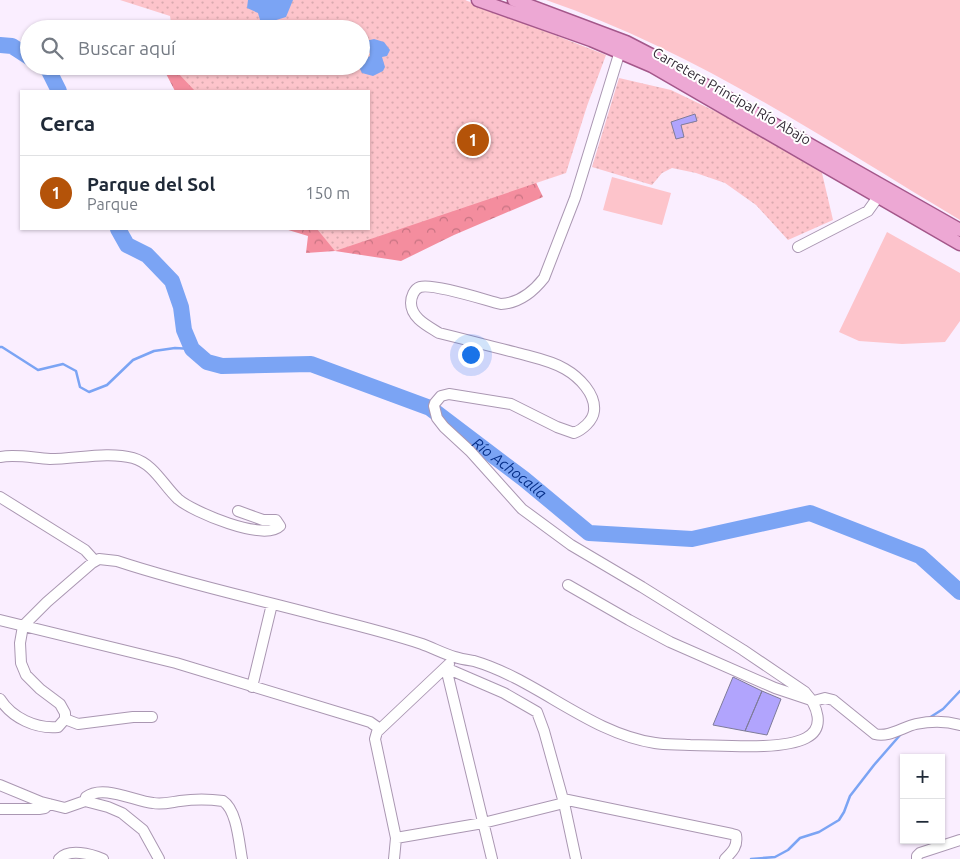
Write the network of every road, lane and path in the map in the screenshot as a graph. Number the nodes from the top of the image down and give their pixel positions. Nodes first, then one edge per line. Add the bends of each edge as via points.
1 (478, 0) edge
2 (514, 0) edge
3 (623, 47) junction
4 (878, 197) junction
5 (960, 230) edge
6 (960, 244) edge
7 (798, 247) dead end
8 (0, 457) edge
9 (0, 497) edge
10 (238, 511) dead end
11 (95, 560) junction
12 (568, 585) dead end
13 (272, 604) junction
14 (0, 620) edge
15 (23, 626) junction
16 (456, 658) junction
17 (446, 668) junction
18 (252, 687) junction
19 (0, 699) edge
20 (814, 701) junction
21 (152, 717) dead end
22 (65, 718) junction
23 (960, 725) edge
24 (380, 729) junction
25 (0, 785) edge
26 (85, 801) junction
27 (564, 801) junction
28 (49, 804) junction
29 (0, 809) edge
30 (483, 823) junction
31 (396, 838) junction
32 (960, 840) edge
33 (59, 859) edge
34 (103, 859) edge
35 (159, 859) edge
36 (242, 859) edge
37 (394, 859) edge
38 (492, 859) edge
39 (576, 859) edge
40 (726, 859) edge
41 (917, 859) edge

1 - 3 main road, Carretera Principal Río Abajo
2 - 3 main road, Carretera Principal Río Abajo
3 - 4 main road, Carretera Principal Río Abajo
3 - 5 main road, Carretera Principal Río Abajo via 689,76
3 - 20 street via 575,198 544,278 520,300 509,304 423,286 414,291 411,301 417,317 439,333 544,360 566,369 590,392 594,413 583,428 574,433 511,404 457,394 445,394 437,400 434,412 444,428 470,451 522,509 571,545 743,650
4 - 6 main road, Carretera Principal Río Abajo
4 - 7 street via 868,211
8 - 10 street via 122,456 135,459 148,465 178,499 196,511 256,531 274,530 280,526 276,520 264,520
9 - 11 street via 85,550
11 - 13 street via 117,560
11 - 15 street
12 - 20 street via 670,642 775,688
13 - 16 street via 422,644
13 - 18 street
14 - 15 street
15 - 18 street via 176,663
15 - 22 street via 22,669 40,689 60,704
16 - 17 street
16 - 20 street via 474,661 509,675 626,736 656,743 750,746 795,742 808,738 816,729 819,717
17 - 24 street
17 - 27 street via 504,693 537,712
17 - 30 street
18 - 24 street via 370,722
19 - 22 street via 15,716 26,721 51,728 58,727
20 - 23 street via 833,700 881,736 916,724
21 - 22 street via 133,716 78,724
24 - 31 street via 375,739
25 - 28 street
26 - 28 street via 65,808
26 - 35 street via 108,807 128,818 143,830
26 - 36 street via 90,794 102,793 154,804 183,800 223,801 232,811
27 - 30 street
27 - 39 street
27 - 40 street via 736,835 738,842
28 - 29 street via 39,809
30 - 31 street
30 - 38 street
31 - 37 street
32 - 41 street via 920,853
33 - 34 street via 68,853

